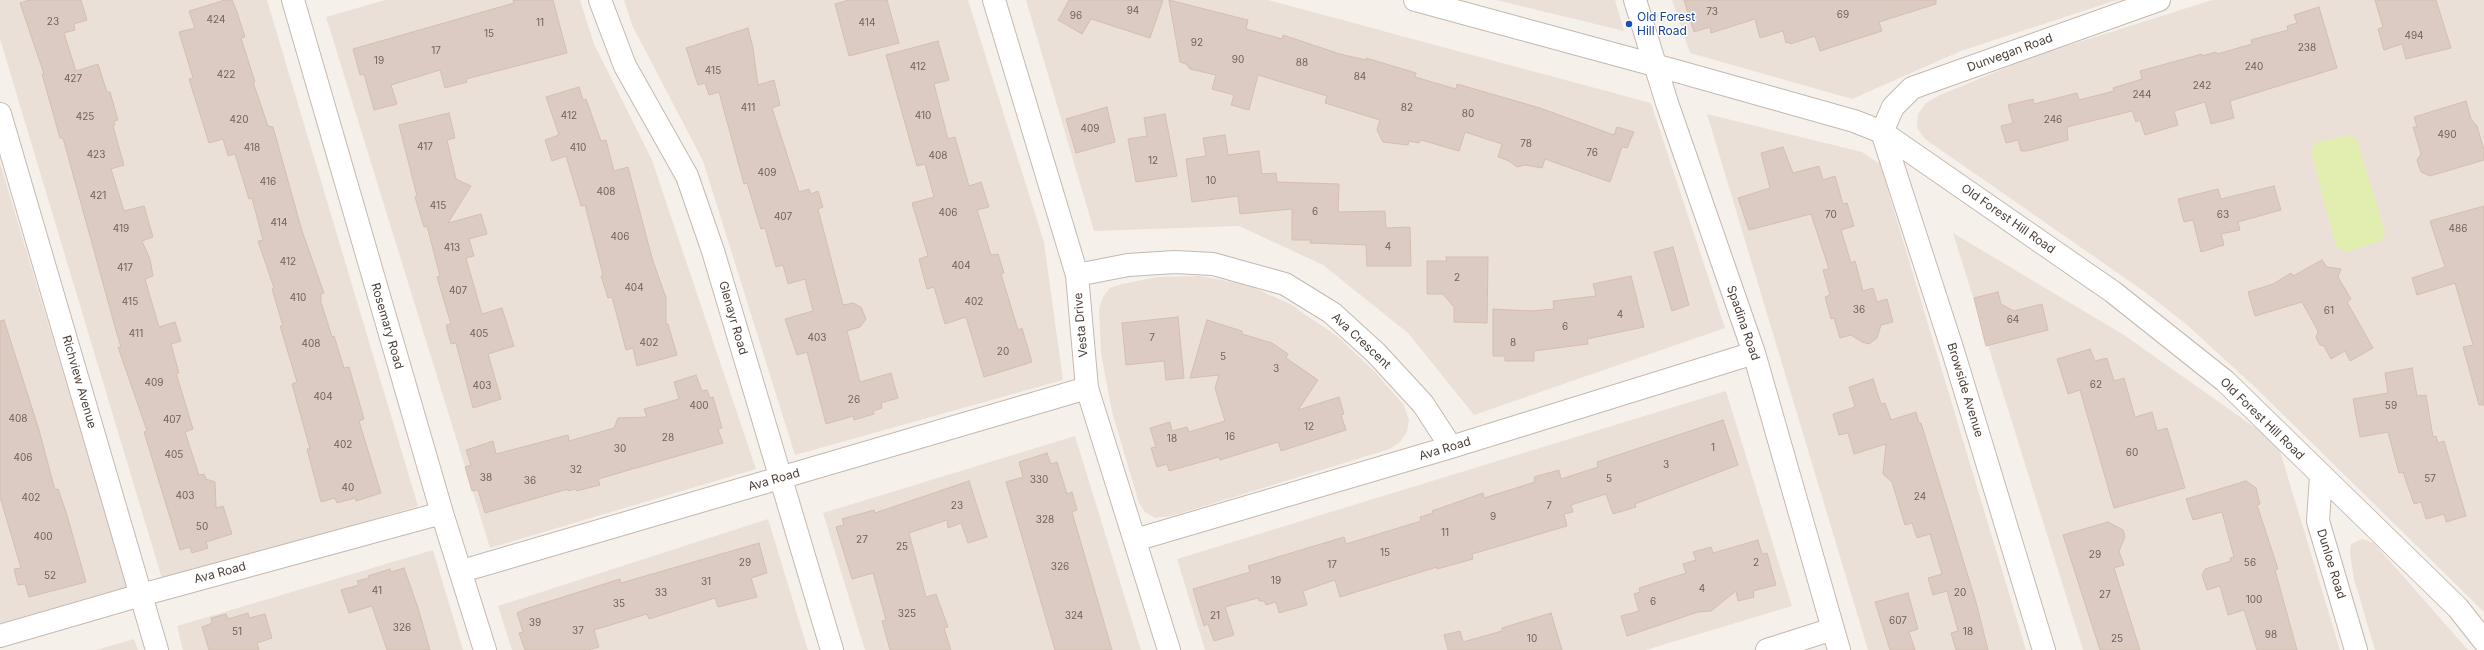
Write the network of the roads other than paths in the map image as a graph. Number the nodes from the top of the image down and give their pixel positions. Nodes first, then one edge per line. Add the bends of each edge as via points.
1 (293, 0) edge
2 (600, 0) edge
3 (994, 0) edge
4 (1415, 0) edge
5 (1635, 0) edge
6 (2159, 0) edge
7 (1655, 66) junction
8 (0, 114) edge
9 (1882, 132) junction
10 (1077, 274) junction
11 (1754, 353) junction
12 (1087, 388) junction
13 (1451, 447) junction
14 (2321, 476) junction
15 (779, 478) junction
16 (442, 513) junction
17 (1135, 540) junction
18 (462, 571) junction
19 (141, 595) junction
20 (1833, 629) junction
21 (0, 636) edge
22 (2484, 641) edge
23 (157, 650) edge
24 (485, 650) edge
25 (832, 650) edge
26 (1170, 650) edge
27 (1767, 650) edge
28 (1839, 650) edge
29 (2044, 650) edge
30 (2356, 650) edge

1 - 16 street, Rosemary Road
2 - 15 street, Glenayr Road via 625,66 687,176 713,251
3 - 10 street, Vesta Drive
4 - 7 street, Old Forest Hill Road
5 - 7 street, Spadina Road
6 - 9 street, Dunvegan Road via 1912,88 1893,107
7 - 9 street, Old Forest Hill Road via 1854,121
7 - 11 street, Spadina Road
8 - 19 street, Richview Avenue
9 - 14 street, Old Forest Hill Road via 2113,292 2225,381
9 - 29 street, Browside Avenue via 1953,351
10 - 12 street, Vesta Drive
10 - 13 street, Ava Crescent via 1128,265 1175,262 1213,264 1285,284 1332,313 1376,353 1423,404
11 - 13 street, Ava Road
11 - 20 street, Spadina Road
12 - 15 street, Ava Road
12 - 17 street, Vesta Drive
13 - 17 street, Ava Road
14 - 22 street, Old Forest Hill Road via 2458,608
14 - 30 street, Dunloe Road via 2318,520
15 - 18 street, Ava Road
15 - 25 street, Glenayr Road
16 - 18 street, Rosemary Road
16 - 19 street, Ava Road
17 - 26 street, Vesta Drive
18 - 24 street, Rosemary Road
19 - 21 street, Ava Road
19 - 23 street, Richview Avenue
20 - 27 street
20 - 28 street, Spadina Road

